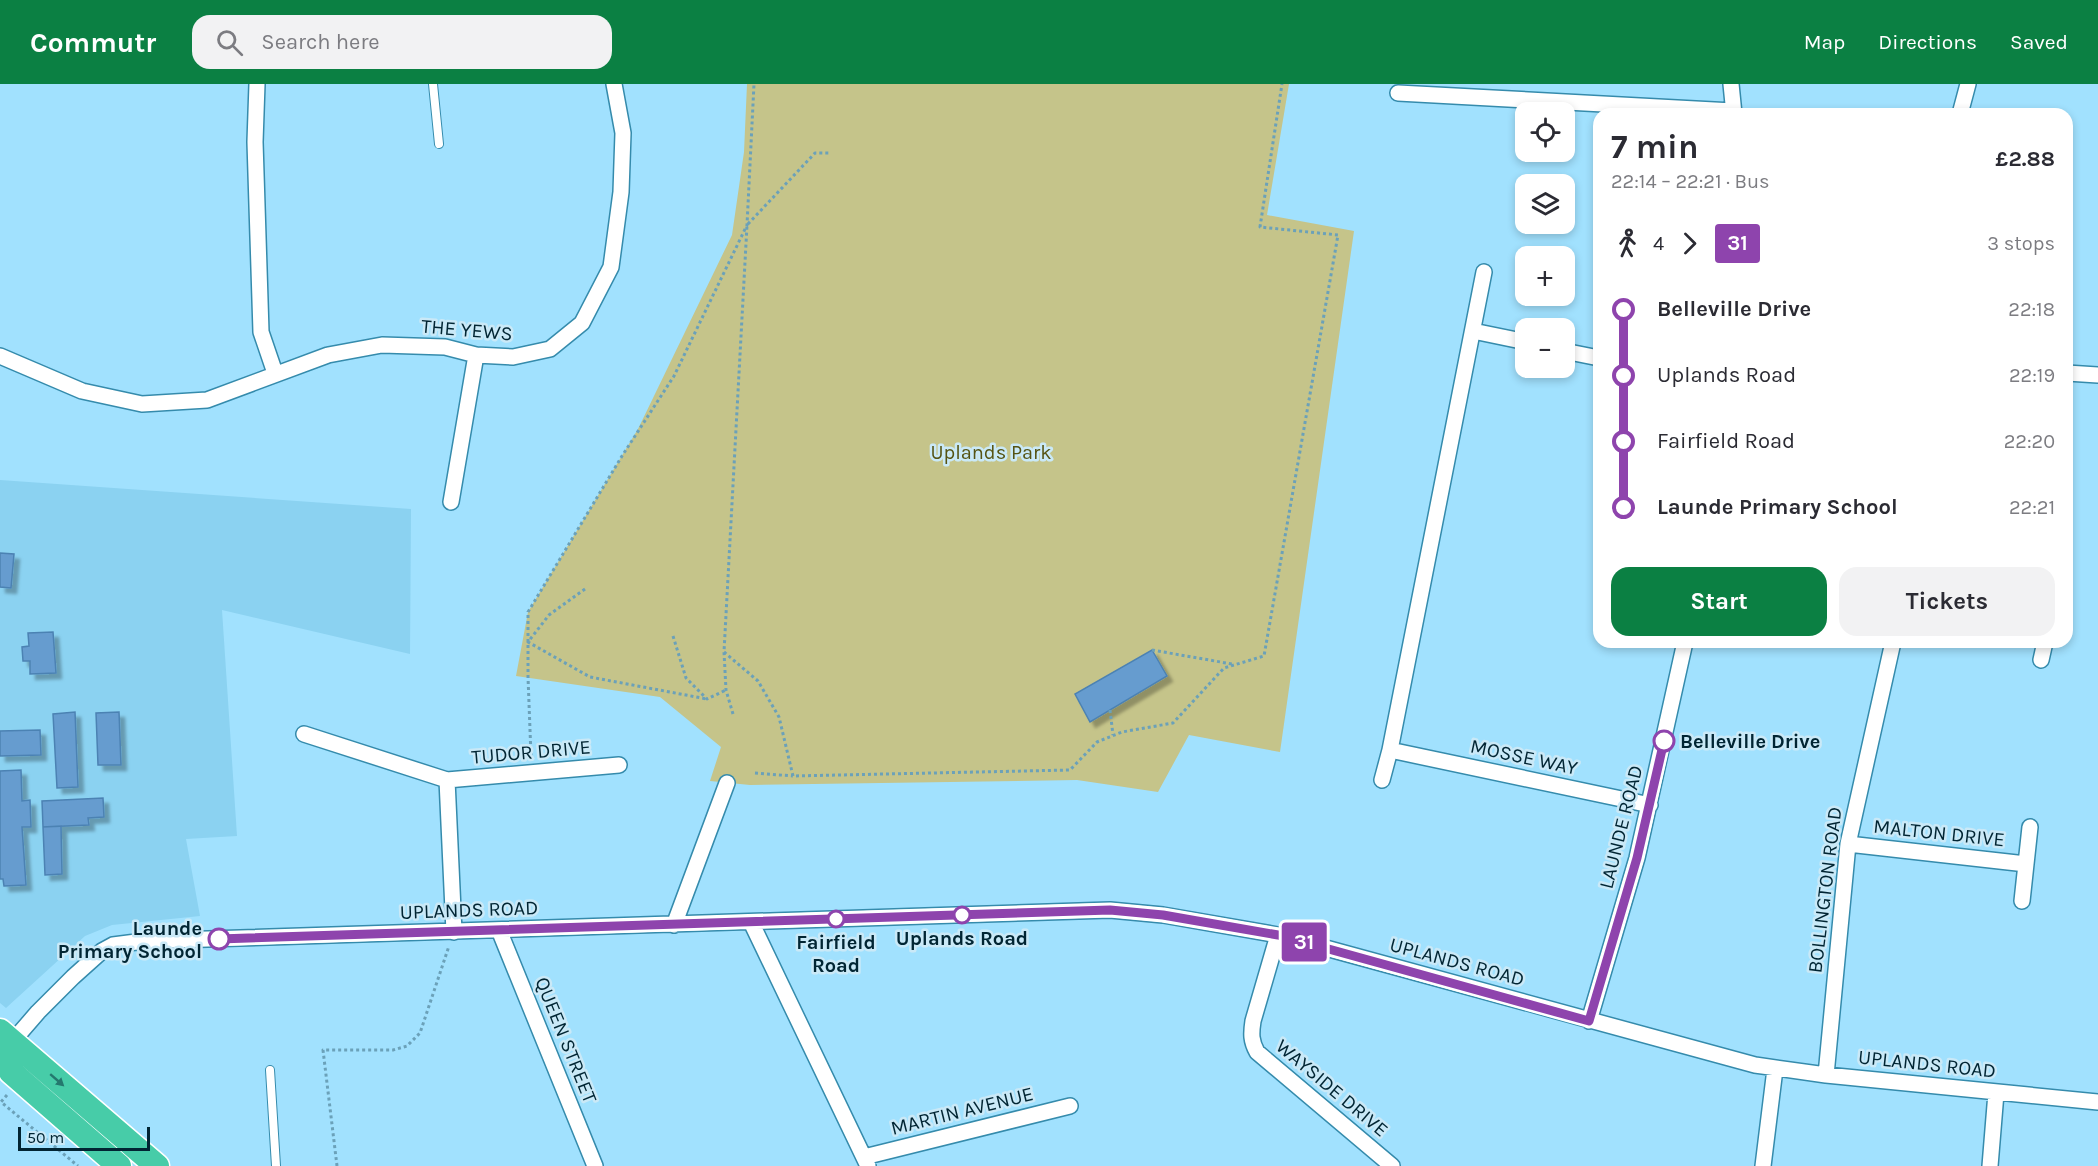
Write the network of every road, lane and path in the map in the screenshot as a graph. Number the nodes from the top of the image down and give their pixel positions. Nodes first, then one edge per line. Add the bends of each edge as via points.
1 (257, 84) edge
2 (433, 84) edge
3 (614, 84) edge
4 (754, 84) edge
5 (1282, 84) edge
6 (1731, 84) edge
7 (1968, 84) edge
8 (1398, 93) dead end
9 (1663, 108) edge
10 (1734, 108) edge
11 (1962, 108) edge
12 (439, 144) dead end
13 (830, 153) dead end
14 (747, 225) junction
15 (1484, 272) dead end
16 (1473, 331) junction
17 (1515, 340) edge
18 (1575, 353) edge
19 (0, 356) edge
20 (476, 356) junction
21 (1593, 357) edge
22 (2073, 373) edge
23 (276, 374) junction
24 (2098, 375) edge
25 (451, 502) dead end
26 (585, 589) dead end
27 (673, 636) dead end
28 (528, 642) junction
29 (1684, 648) edge
30 (1892, 648) edge
31 (2044, 648) edge
32 (1152, 650) dead end
33 (724, 652) junction
34 (2041, 660) dead end
35 (1233, 665) junction
36 (726, 690) junction
37 (707, 699) junction
38 (1110, 710) dead end
39 (733, 714) dead end
40 (304, 735) dead end
41 (1113, 735) junction
42 (1390, 750) junction
43 (619, 765) dead end
44 (531, 773) junction
45 (755, 773) dead end
46 (793, 776) junction
47 (447, 780) junction
48 (1382, 780) dead end
49 (727, 783) dead end
50 (1650, 805) junction
51 (2030, 827) dead end
52 (1848, 844) junction
53 (2026, 864) junction
54 (2022, 901) dead end
55 (751, 922) junction
56 (674, 925) junction
57 (499, 930) junction
58 (453, 932) junction
59 (1278, 935) junction
60 (1589, 1021) junction
61 (3, 1062) edge
62 (1775, 1069) junction
63 (270, 1070) dead end
64 (1826, 1076) junction
65 (1996, 1093) junction
66 (2098, 1102) edge
67 (1070, 1106) dead end
68 (866, 1162) edge
69 (78, 1166) edge
70 (104, 1166) edge
71 (119, 1166) edge
72 (157, 1166) edge
73 (276, 1166) edge
74 (337, 1166) edge
75 (596, 1166) edge
76 (1392, 1166) edge
77 (1763, 1166) edge
78 (1990, 1166) edge

1 - 23 street via 261,332
2 - 12 lane
3 - 20 street, THE YEWS via 623,133 621,192 610,267 587,314 582,323 550,349 513,357
4 - 14 path
5 - 35 path via 1260,227 1338,235 1264,656
6 - 10 street
7 - 11 street
8 - 9 street
13 - 14 path via 815,153
14 - 28 path via 674,376 528,612
14 - 33 path
15 - 16 street
16 - 17 street
16 - 42 street
18 - 21 street
19 - 23 street, THE YEWS via 82,391 142,404 207,400
20 - 23 street, THE YEWS via 445,347 382,345 328,355
20 - 25 street
22 - 24 street
26 - 28 path via 549,615
27 - 37 path via 686,678
28 - 37 path via 590,677
28 - 44 path
29 - 50 street, LAUNDE ROAD
30 - 52 street, BOLLINGTON ROAD
31 - 34 street
32 - 35 path
33 - 36 path
33 - 46 path via 758,681 779,717
35 - 41 path via 1224,668 1173,723
36 - 37 path
36 - 39 path
38 - 41 path
40 - 47 street, TUDOR DRIVE
41 - 46 path via 1097,742 1071,770
42 - 48 street
42 - 50 street, MOSSE WAY
43 - 44 street, TUDOR DRIVE
44 - 47 street, TUDOR DRIVE
45 - 46 path
47 - 58 street, TUDOR DRIVE
49 - 56 street
50 - 60 street, LAUNDE ROAD
51 - 53 street, MALTON DRIVE
52 - 53 street, MALTON DRIVE
52 - 64 street, BOLLINGTON ROAD
53 - 54 street, MALTON DRIVE
55 - 56 street, UPLANDS ROAD
55 - 59 street, UPLANDS ROAD via 1110,910
55 - 68 street
56 - 57 street, UPLANDS ROAD
57 - 58 street, UPLANDS ROAD
57 - 75 street, QUEEN STREET
58 - 61 street, UPLANDS ROAD via 113,945 38,1012
58 - 74 path via 420,1033 407,1046 393,1050 322,1050
59 - 60 street, UPLANDS ROAD
59 - 76 street, WAYSIDE DRIVE via 1253,1021 1252,1043 1257,1052
60 - 62 street, UPLANDS ROAD
61 - 69 path
61 - 70 highway
61 - 71 highway
61 -> 72 highway
62 - 64 street, UPLANDS ROAD
62 - 77 street
63 - 73 lane
64 - 65 street, UPLANDS ROAD
65 - 66 street, UPLANDS ROAD
65 - 78 street
67 - 68 street, MARTIN AVENUE

